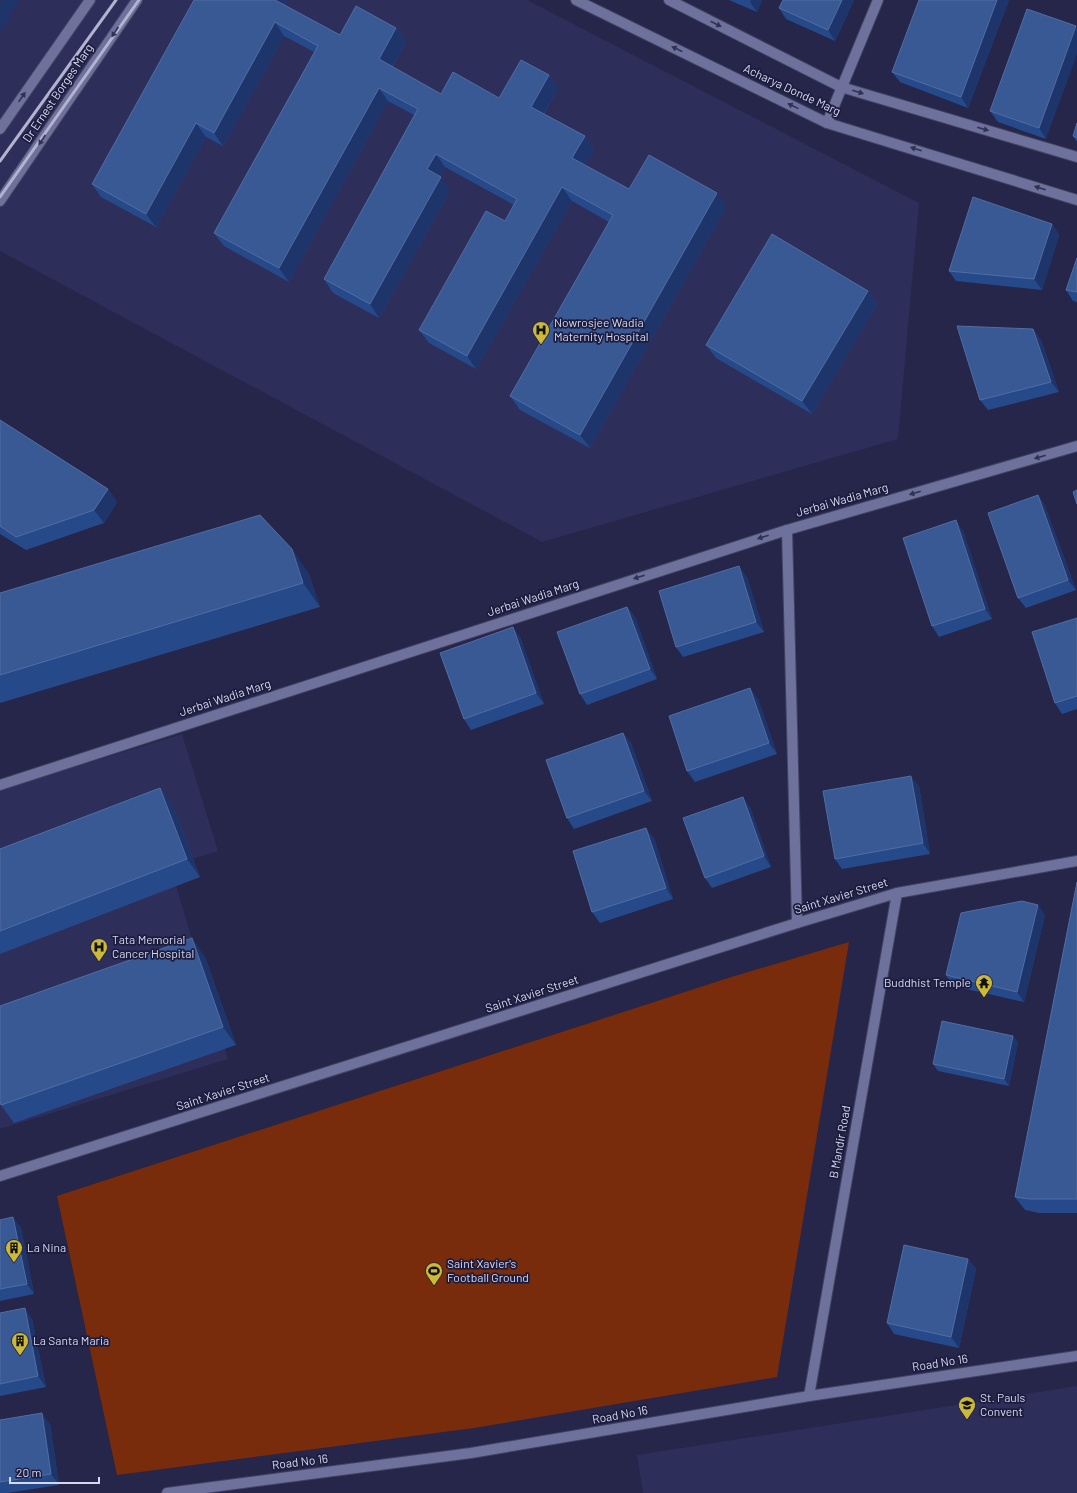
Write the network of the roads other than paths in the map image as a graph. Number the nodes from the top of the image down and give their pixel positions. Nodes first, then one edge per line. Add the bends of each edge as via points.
1 (90, 0) edge
2 (137, 0) edge
3 (576, 0) edge
4 (669, 0) edge
5 (878, 0) edge
6 (841, 87) junction
7 (827, 123) junction
8 (0, 129) edge
9 (1077, 157) edge
10 (1077, 200) edge
11 (0, 201) edge
12 (1077, 446) edge
13 (787, 530) junction
14 (0, 785) edge
15 (1077, 861) edge
16 (897, 893) junction
17 (797, 923) junction
18 (0, 1176) edge
19 (1077, 1356) edge
20 (808, 1396) junction
21 (167, 1493) edge

8 -> 1 street
2 -> 11 street, Dr Ernest Borges Marg
7 -> 3 street, Acharya Donde Marg
4 -> 6 street, Acharya Donde Marg
5 - 6 street
6 - 7 street
6 -> 9 street, Acharya Donde Marg
10 -> 7 street, Acharya Donde Marg
12 -> 13 street, Jerbai Wadia Marg
13 -> 14 street, Jerbai Wadia Marg
13 - 17 street
15 - 16 street, Saint Xavier Street
16 - 17 street, Saint Xavier Street
16 - 20 street, B Mandir Road
17 - 18 street, Saint Xavier Street
19 - 20 street, Road No 16
20 - 21 street, Road No 16 via 471,1453

